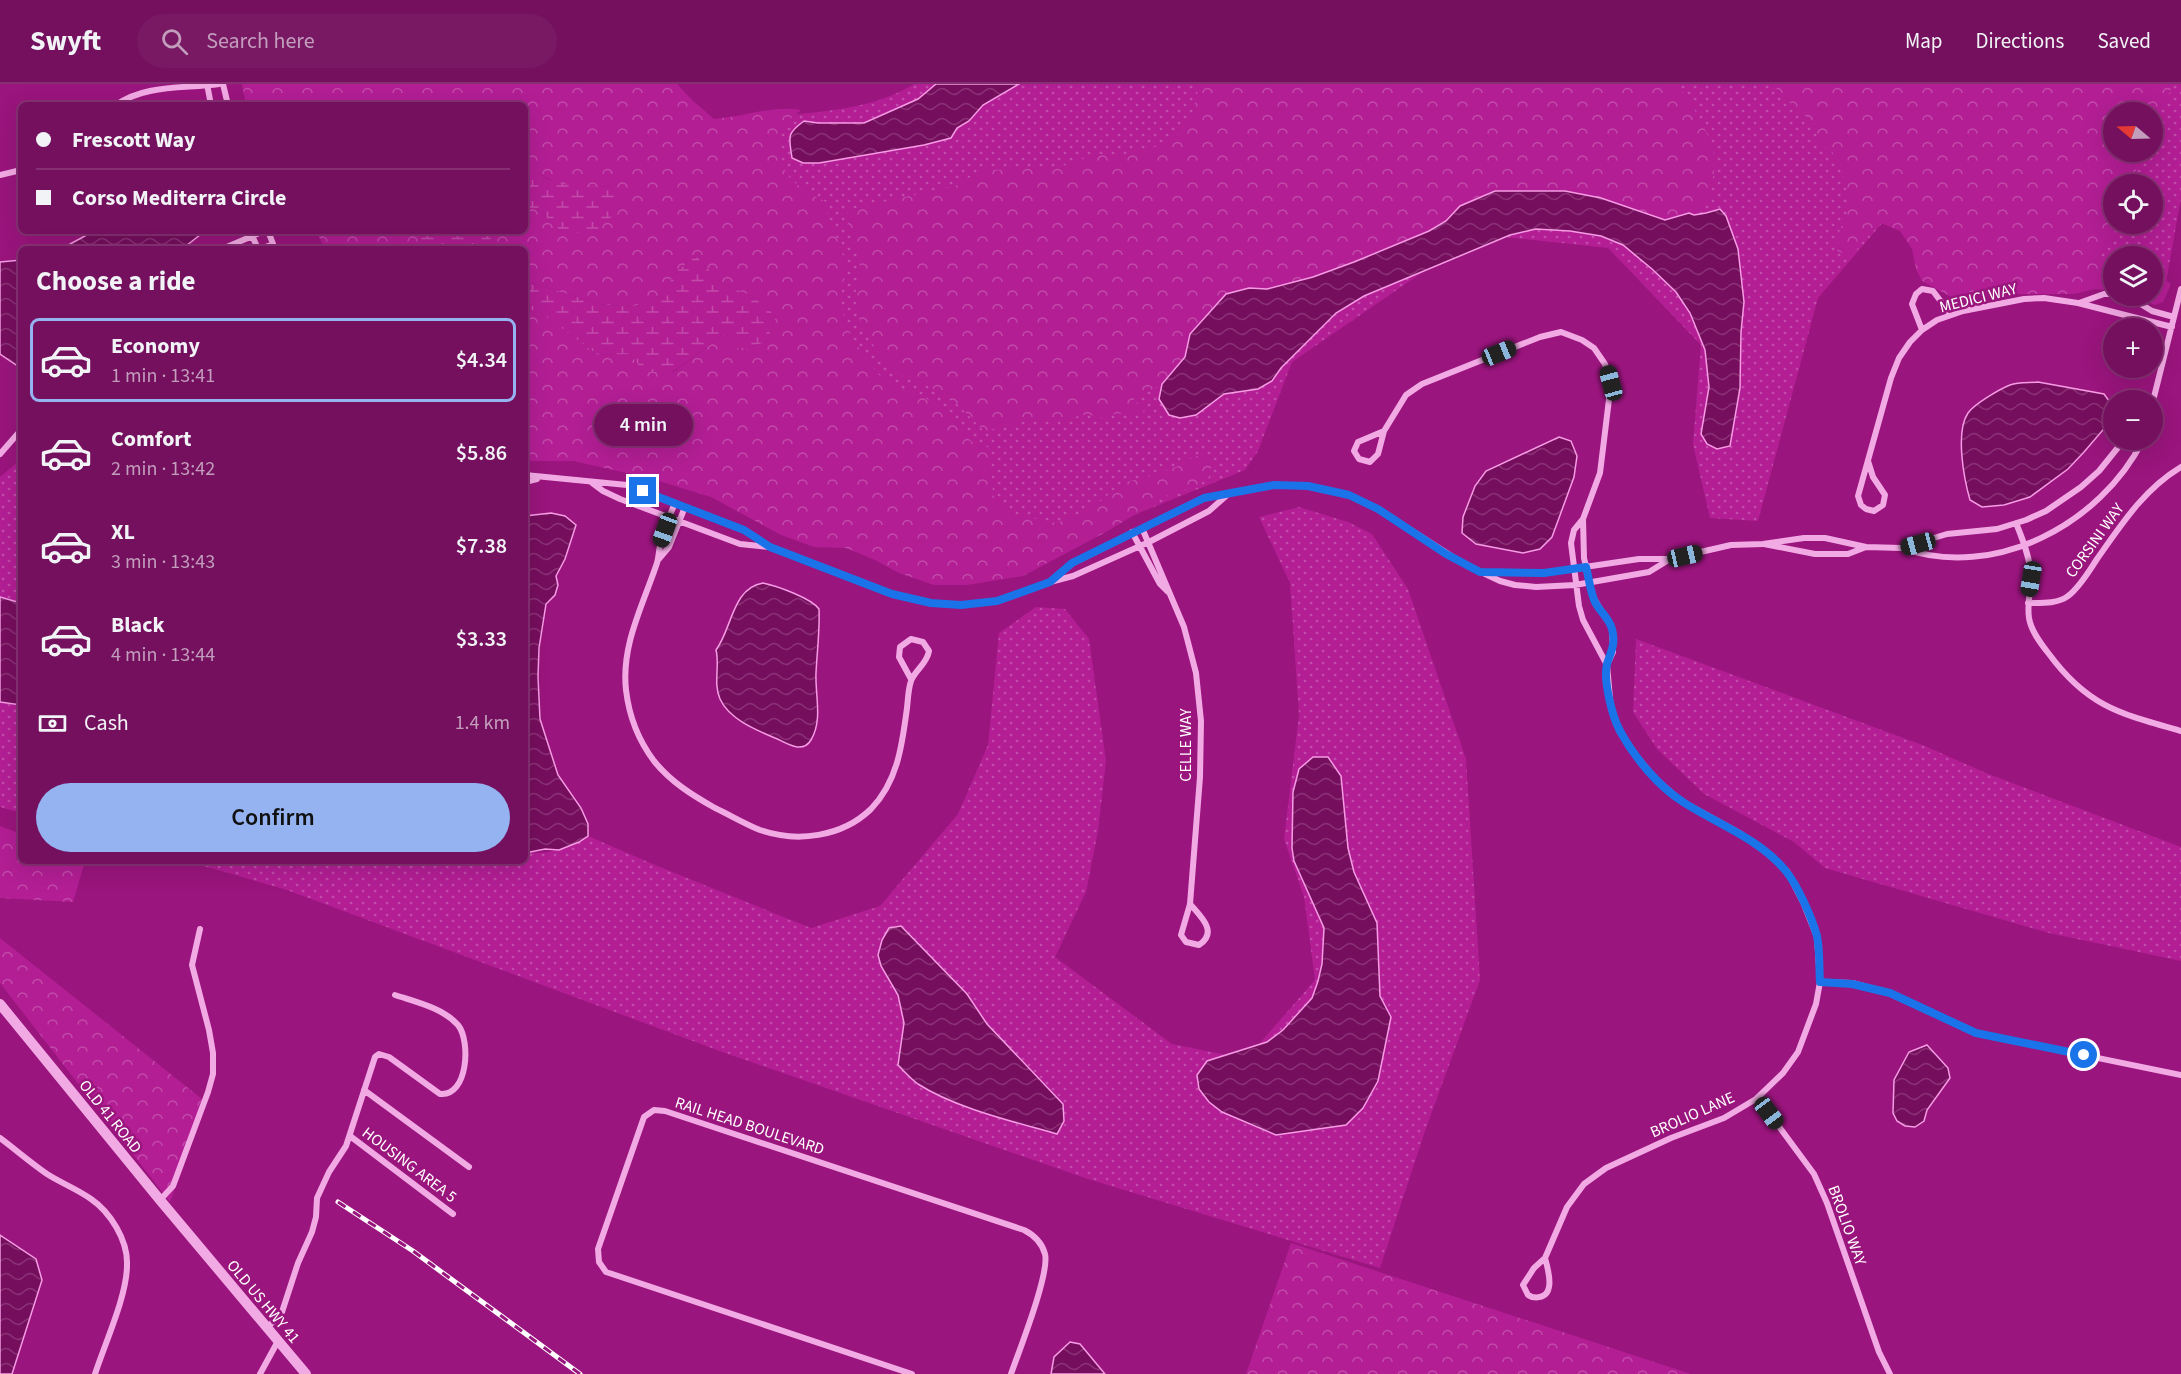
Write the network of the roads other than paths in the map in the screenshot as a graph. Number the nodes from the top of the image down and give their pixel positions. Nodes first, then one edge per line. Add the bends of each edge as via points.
1 (221, 84) edge
2 (207, 85) edge
3 (161, 86) edge
4 (122, 102) edge
5 (210, 102) edge
6 (227, 102) edge
7 (18, 171) edge
8 (0, 175) edge
9 (249, 234) edge
10 (227, 246) edge
11 (2181, 289) edge
12 (2103, 294) edge
13 (2078, 303) junction
14 (2144, 306) edge
15 (1951, 315) junction
16 (2174, 317) junction
17 (2172, 327) junction
18 (1922, 330) junction
19 (2156, 390) edge
20 (1384, 431) junction
21 (18, 433) edge
22 (2116, 450) edge
23 (2137, 450) edge
24 (0, 454) edge
25 (1868, 461) junction
26 (2181, 467) edge
27 (528, 476) edge
28 (541, 478) junction
29 (528, 481) edge
30 (591, 482) junction
31 (1226, 496) junction
32 (675, 503) junction
33 (685, 507) junction
34 (669, 518) junction
35 (1582, 519) junction
36 (679, 521) junction
37 (2016, 523) junction
38 (1142, 528) junction
39 (1132, 532) junction
40 (1149, 542) junction
41 (1763, 544) junction
42 (2024, 544) junction
43 (1140, 546) junction
44 (770, 547) junction
45 (1866, 547) junction
46 (1901, 548) junction
47 (1670, 559) junction
48 (658, 560) junction
49 (1586, 567) junction
50 (1573, 569) junction
51 (1480, 572) junction
52 (1050, 582) junction
53 (1590, 582) junction
54 (1575, 585) junction
55 (1168, 592) junction
56 (2028, 603) junction
57 (1607, 666) junction
58 (911, 679) junction
59 (2181, 731) edge
60 (1190, 904) junction
61 (200, 929) dead end
62 (1820, 982) junction
63 (395, 995) dead end
64 (0, 1004) edge
65 (4, 1017) edge
66 (2181, 1075) edge
67 (364, 1090) junction
68 (1756, 1099) junction
69 (350, 1136) junction
70 (0, 1138) edge
71 (469, 1167) dead end
72 (160, 1200) junction
73 (453, 1214) dead end
74 (199, 1247) joint
75 (1545, 1258) junction
76 (268, 1328) junction
77 (278, 1340) junction
78 (95, 1374) edge
79 (260, 1374) edge
80 (306, 1374) edge
81 (912, 1374) edge
82 (1011, 1374) edge
83 (1890, 1374) edge

1 - 2 street
1 - 6 street
2 - 3 street via 170,89
2 - 5 street
3 - 4 street
7 - 8 street
9 - 10 street
11 - 16 street
12 - 13 street, MEDICI WAY
13 - 15 street, MEDICI WAY via 2024,299
13 - 17 street, MEDICI WAY
14 - 16 street
15 - 18 street, MEDICI WAY
15 - 18 street via 1933,291 1922,289 1912,304
16 - 17 street
17 - 19 street
18 - 25 street, MEDICI WAY via 1899,358
20 - 20 street, BROLIO LANE via 1375,459 1359,459 1354,451 1358,442
20 - 35 street, BROLIO LANE via 1406,395 1422,384 1540,337 1561,332 1582,340 1594,348 1605,364 1611,383 1600,473
21 - 24 street
22 - 37 street via 2081,487 2046,510
23 - 42 street via 2109,488 2081,515 2053,533
25 - 25 street, MEDICI WAY via 1885,495 1883,505 1874,511 1861,505 1858,496
26 - 56 street, CORSINI WAY via 2134,507 2067,597 2050,603
27 - 28 street
28 - 29 street
28 - 30 street
30 - 32 street via 627,485
30 - 34 street via 620,499
31 - 38 street via 1204,498
31 - 40 street via 1209,511
31 - 51 street via 1274,485 1308,486 1349,495
32 - 33 street
32 - 34 street
33 - 36 street
33 - 44 street via 744,530
34 - 36 street
34 - 48 street
35 - 49 street, BROLIO LANE
35 - 50 street, BROLIO LANE via 1572,536
36 - 44 street via 740,544
36 - 48 street via 669,547
37 - 42 street
37 - 46 street via 1947,534
38 - 39 street
38 - 40 street, CELLE WAY
39 - 43 street, CELLE WAY
39 - 52 street via 1072,563
40 - 43 street
40 - 55 street, CELLE WAY
41 - 45 street via 1825,538
41 - 45 street via 1815,554 1848,554
41 - 47 street via 1731,545
42 - 46 street via 1994,554 1961,558 1938,558
42 - 56 street via 2031,579
43 - 52 street
43 - 55 street, CELLE WAY
44 - 52 street via 892,594 931,603 997,601
45 - 46 street
47 - 49 street via 1640,558
47 - 53 street via 1649,572
48 - 58 street via 634,624 626,659 626,688 635,728 654,761 671,780 749,825 780,835 815,836 848,825 870,809 887,788 898,764
49 - 50 street
49 - 53 street, BROLIO LANE
50 - 51 street via 1544,573
50 - 54 street, BROLIO LANE
51 - 54 street via 1515,585
53 - 54 street
53 - 57 street, BROLIO LANE via 1596,605 1612,628 1613,652
54 - 57 street, BROLIO LANE via 1583,620
55 - 60 street, CELLE WAY via 1184,627 1196,673 1201,721
56 - 59 street via 2029,620 2040,643 2063,674 2087,695 2113,711
57 - 62 street, BROLIO LANE via 1611,709 1636,756 1680,801 1741,834 1786,871 1817,937
58 - 58 street via 925,664 929,651 923,642 911,639 899,651
60 - 60 street, CELLE WAY via 1181,935 1186,942 1199,945 1205,941 1208,926
61 - 72 street via 192,965 209,1030 213,1074 173,1186
62 - 66 street via 1890,993 1976,1033
62 - 68 street, BROLIO LANE via 1798,1052
63 - 67 street, HOUSING AREA 5 via 446,1014 459,1026 465,1046 462,1078 453,1091 440,1094 379,1054
64 - 65 street, OLD 41 ROAD
65 - 72 street, OLD 41 ROAD
67 - 69 street, HOUSING AREA 5
67 - 71 street, HOUSING AREA 5
68 - 75 street, BROLIO LANE via 1724,1118 1606,1168 1584,1184 1567,1207
68 - 83 street, BROLIO WAY via 1814,1174 1878,1352
69 - 73 street, HOUSING AREA 5
69 - 76 street, HOUSING AREA 5 via 317,1198 312,1232 282,1312
70 - 78 street via 35,1166 91,1199 106,1214 122,1241 127,1264 124,1283
72 - 74 street, OLD 41 ROAD
74 - 76 street, OLD US HWY 41
75 - 75 street, BROLIO LANE via 1523,1285 1532,1297 1548,1292
76 - 77 street, OLD US HWY 41
77 - 79 street
77 - 80 street, OLD US HWY 41
81 - 82 street, RAIL HEAD BOULEVARD via 606,1272 599,1262 598,1249 644,1117 654,1110 665,1111 1033,1235 1044,1251 1045,1271

